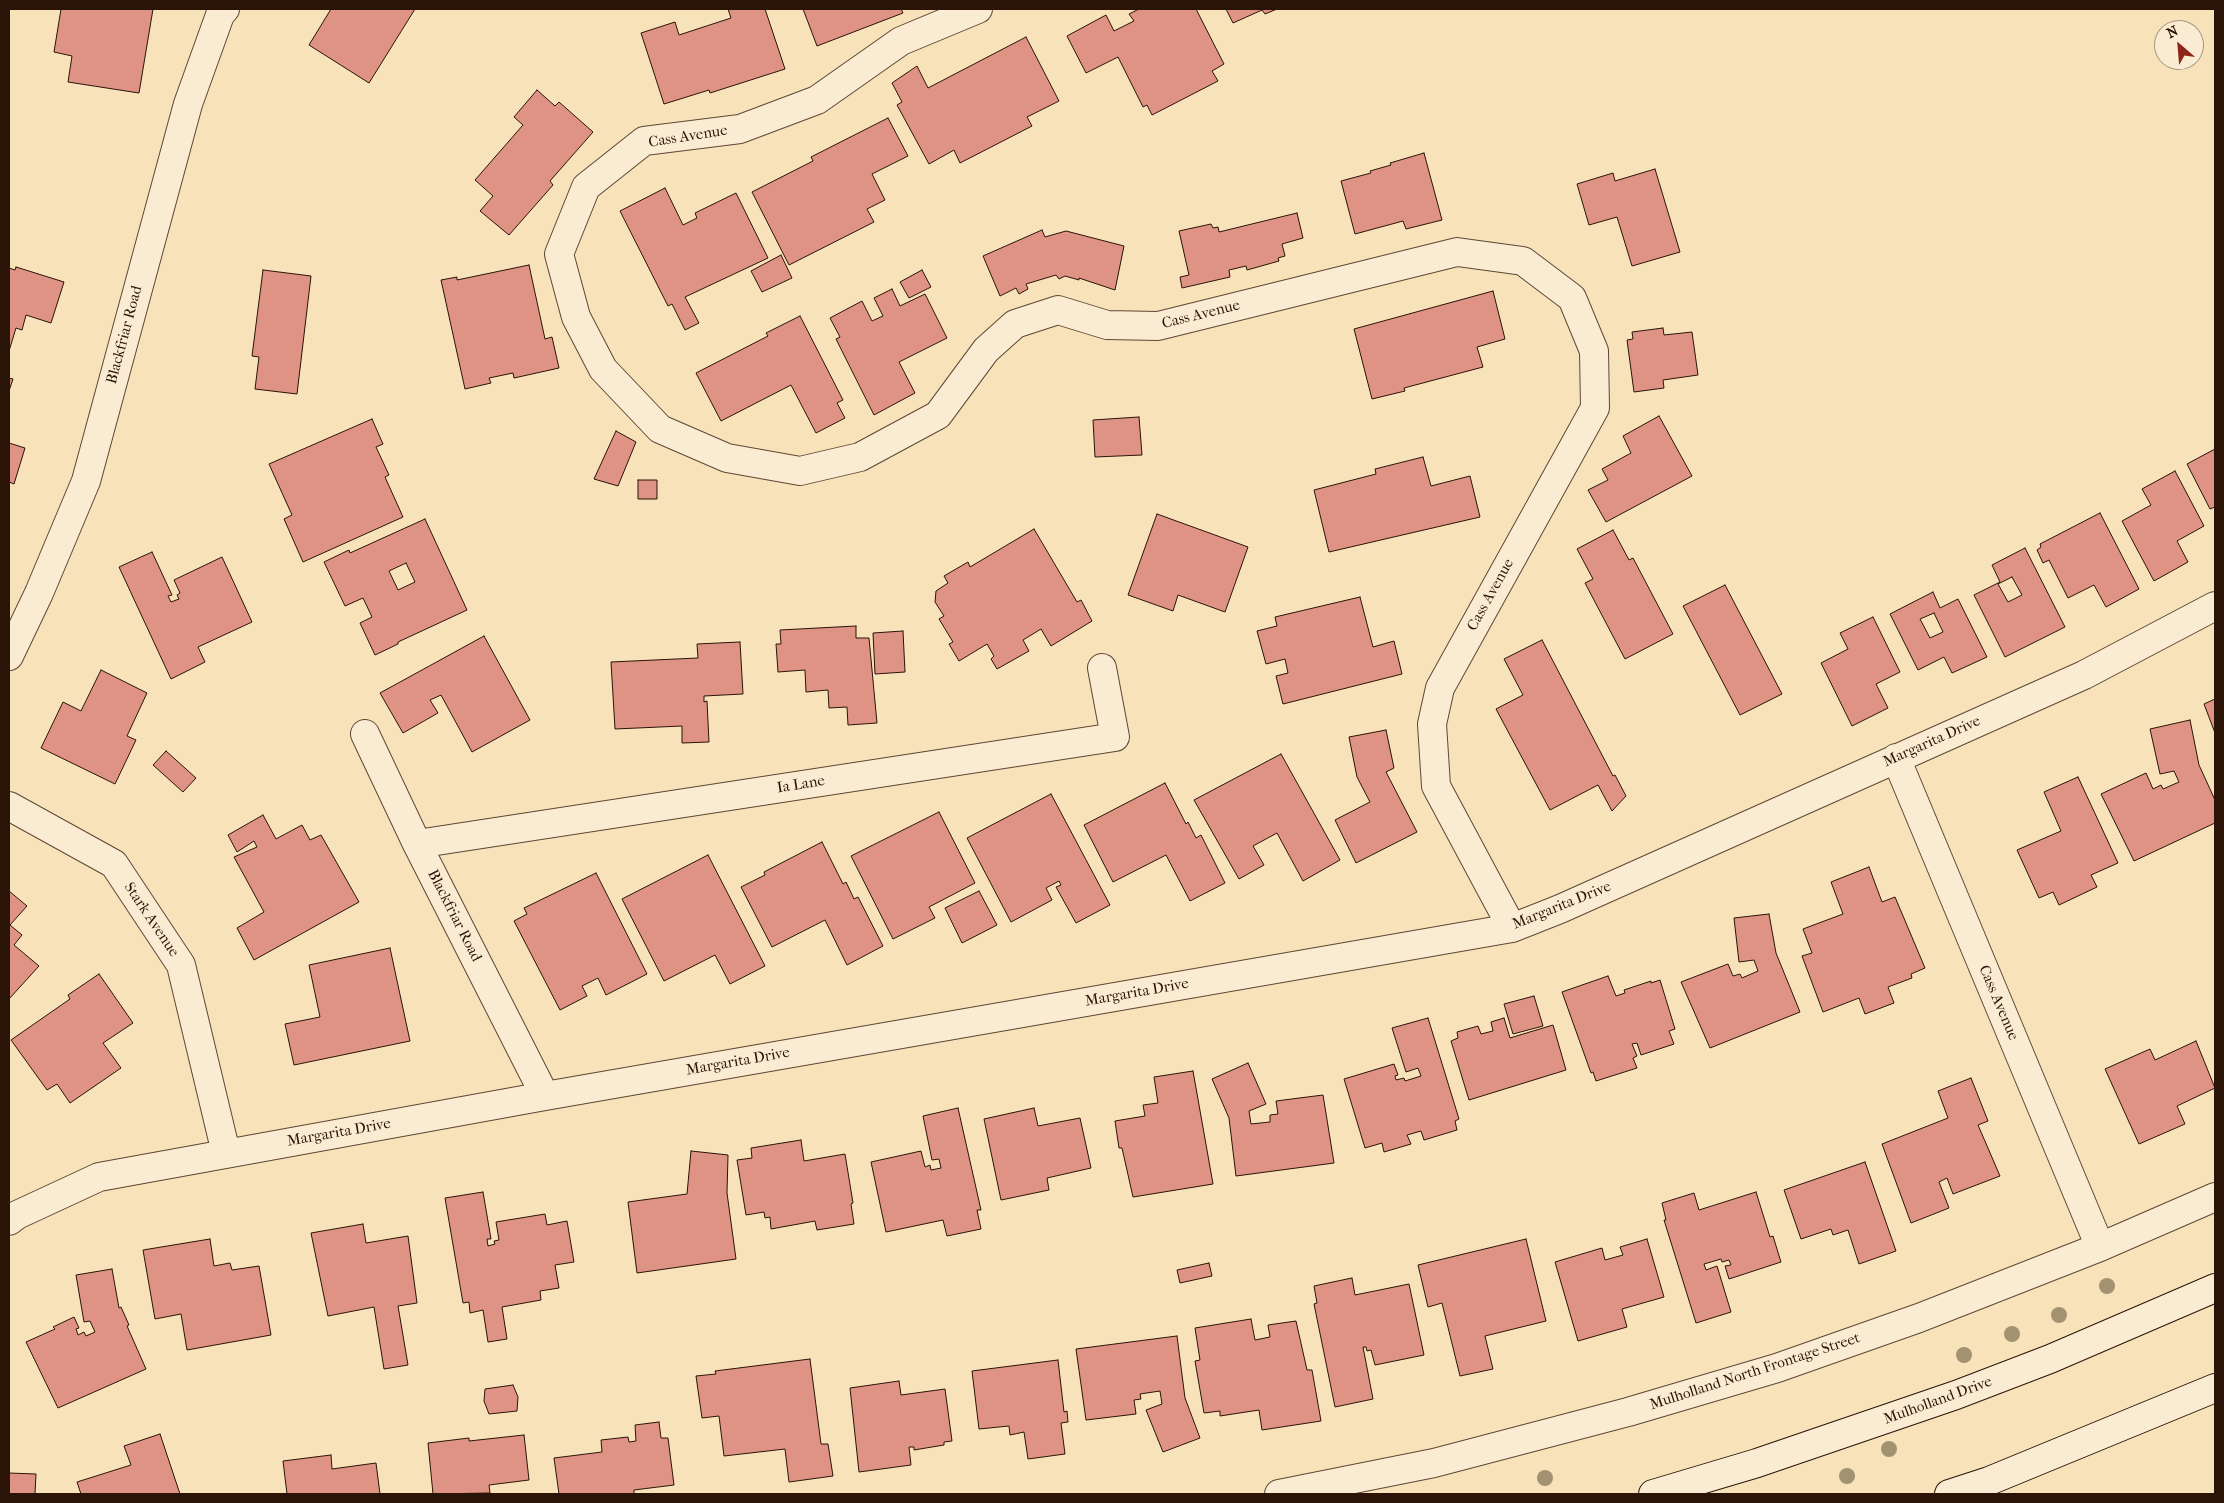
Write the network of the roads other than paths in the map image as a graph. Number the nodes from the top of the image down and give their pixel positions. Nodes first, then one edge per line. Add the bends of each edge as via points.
1 (225, 9) edge
2 (978, 9) edge
3 (2215, 606) edge
4 (9, 656) edge
5 (1102, 668) dead end
6 (366, 734) dead end
7 (1896, 758) junction
8 (9, 806) edge
9 (417, 844) junction
10 (1512, 928) junction
11 (545, 1096) junction
12 (226, 1153) junction
13 (2215, 1197) edge
14 (9, 1221) edge
15 (2100, 1247) junction
16 (2215, 1288) edge
17 (2215, 1388) edge
18 (1279, 1494) edge
19 (1653, 1494) edge
20 (1949, 1494) edge

1 - 4 street, Blackfriar Road via 188,104 86,481
2 - 10 street, Cass Avenue via 901,41 818,100 740,129 644,141 586,187 559,254 576,317 603,369 660,429 727,458 800,471 860,457 938,416 986,350 1015,324 1058,310 1107,324 1158,326 1457,252 1523,261 1572,298 1594,351 1595,408 1440,688 1432,724 1436,786
3 - 7 street, Margarita Drive via 2084,675
5 - 9 street, Ia Lane via 1115,737
6 - 9 street, Blackfriar Road
7 - 10 street, Margarita Drive
7 - 15 street, Cass Avenue
8 - 12 street, Stark Avenue via 114,864 182,965
9 - 11 street, Blackfriar Road
10 - 11 street, Margarita Drive
11 - 12 street, Margarita Drive
12 - 14 street, Margarita Drive via 99,1177
13 - 15 street, Mulholland North Frontage Street
15 - 18 street, Mulholland North Frontage Street via 1919,1318 1777,1368 1628,1412 1434,1463
16 - 19 street, Mulholland Drive via 2050,1360 1956,1395 1757,1463
17 - 20 street via 1989,1481

